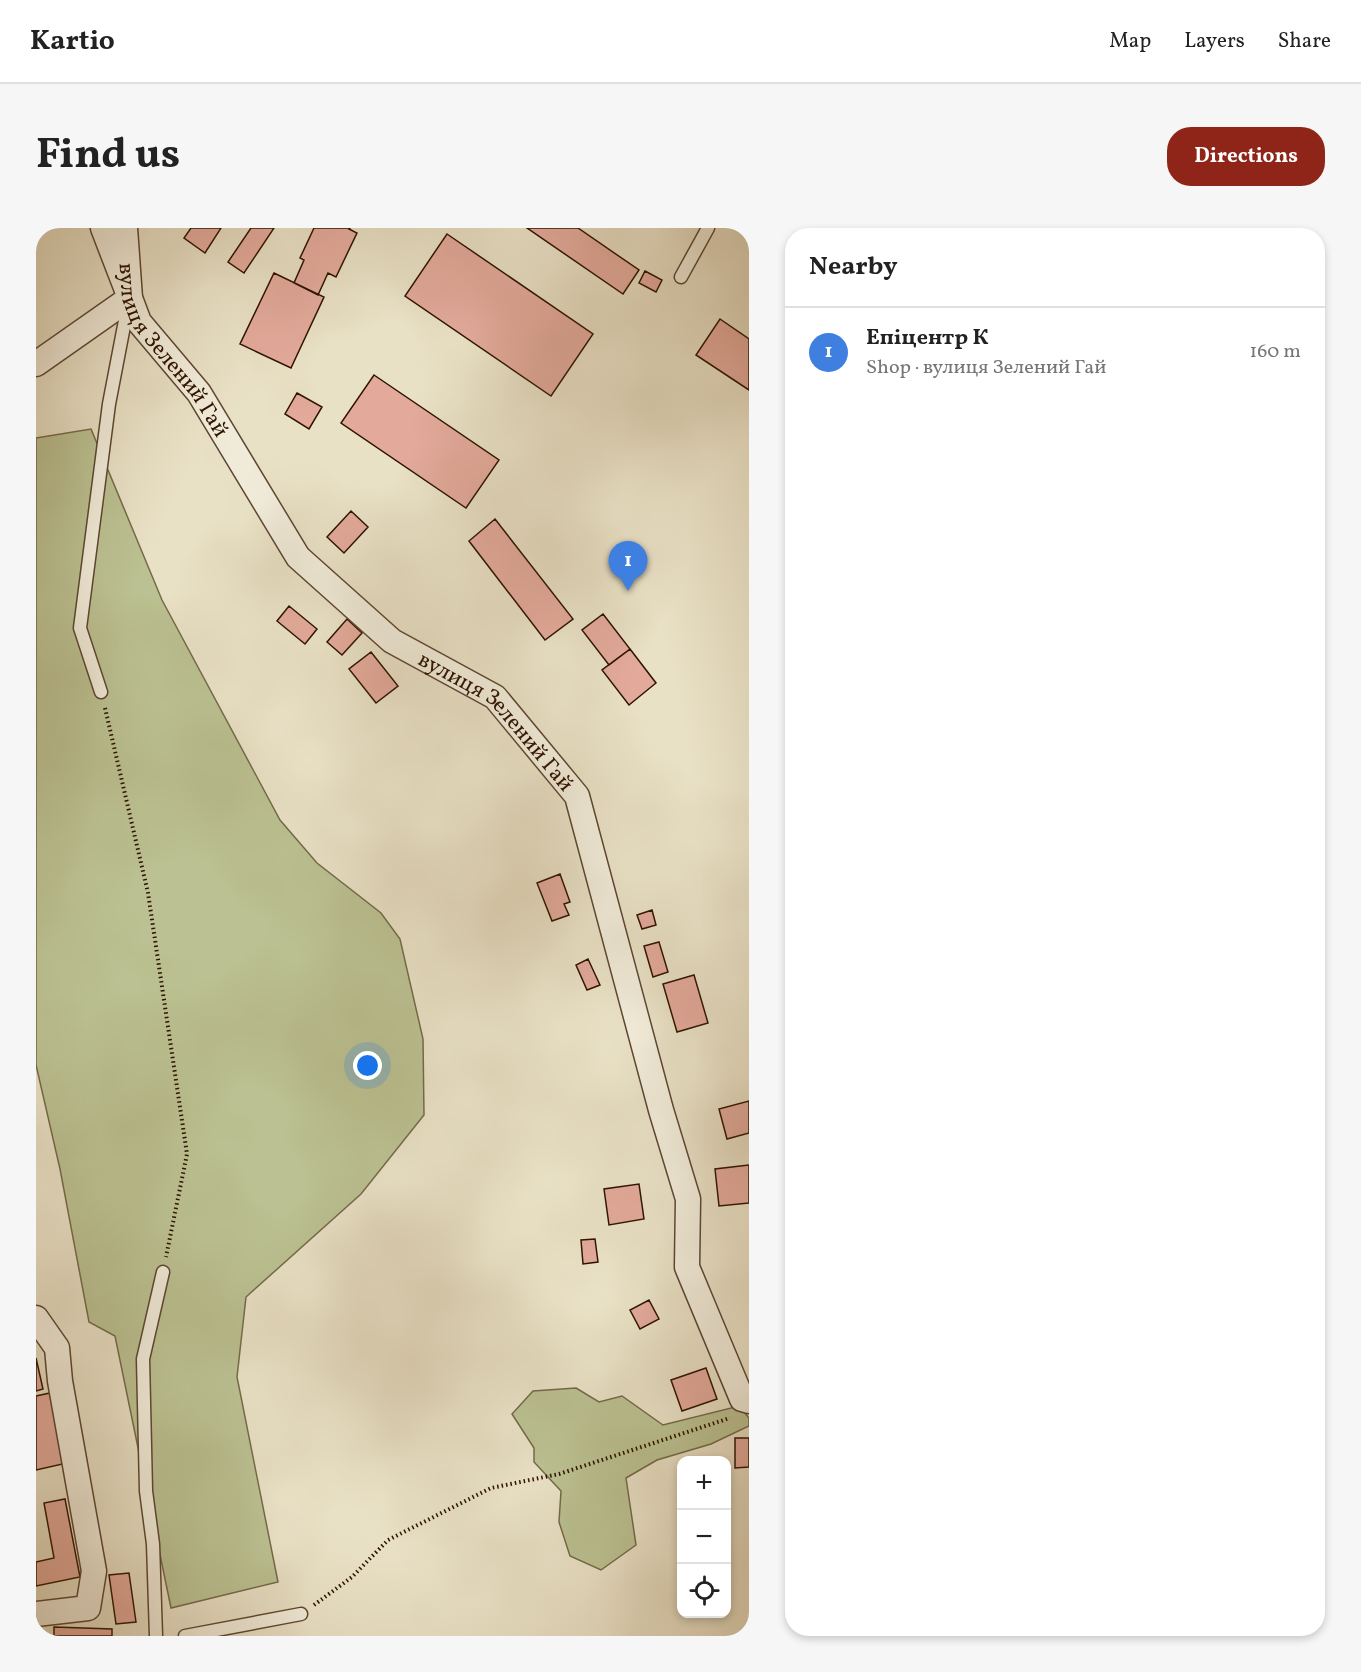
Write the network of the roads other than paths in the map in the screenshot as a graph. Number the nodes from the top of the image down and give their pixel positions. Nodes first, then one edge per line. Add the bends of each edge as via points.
1 (103, 228) edge
2 (125, 228) edge
3 (708, 228) edge
4 (681, 277) dead end
5 (130, 298) junction
6 (36, 364) edge
7 (102, 692) road end
8 (163, 1272) road end
9 (36, 1318) edge
10 (744, 1408) edge
11 (36, 1614) edge
12 (301, 1614) road end
13 (156, 1636) edge
14 (185, 1636) edge

1 - 5 street
2 - 5 street, вулиця Зелений Гай
3 - 4 lane
5 - 6 street
5 - 7 lane via 109,404 80,628
5 - 10 street, вулиця Зелений Гай via 139,322 199,393 298,557 392,641 495,697 577,796 688,1199 687,1267
8 - 13 lane via 142,1359
9 - 11 street via 57,1348 94,1571 88,1608
12 - 14 lane

